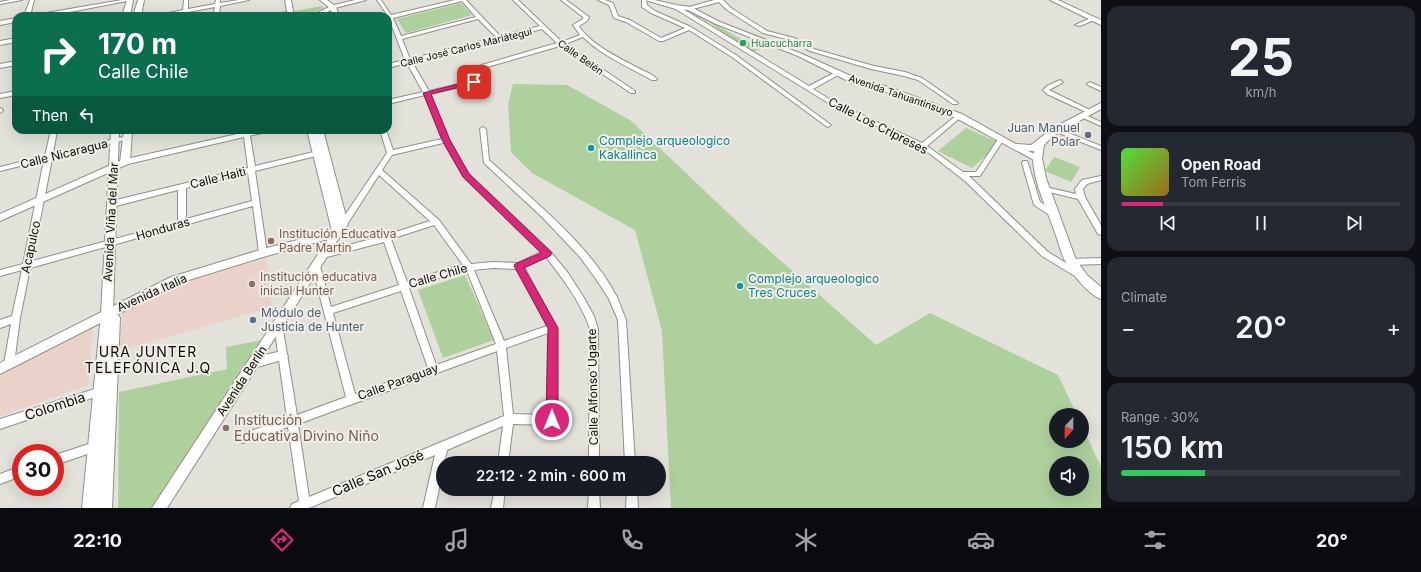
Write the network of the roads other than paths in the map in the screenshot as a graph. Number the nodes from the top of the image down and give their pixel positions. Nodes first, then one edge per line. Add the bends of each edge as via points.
1 (20, 0) edge
2 (32, 0) edge
3 (130, 0) edge
4 (141, 0) edge
5 (186, 0) edge
6 (247, 0) edge
7 (288, 0) edge
8 (323, 0) edge
9 (363, 0) edge
10 (379, 0) edge
11 (462, 0) edge
12 (515, 0) edge
13 (563, 0) edge
14 (600, 0) edge
15 (644, 0) edge
16 (648, 0) edge
17 (720, 0) edge
18 (1053, 0) edge
19 (3, 2) edge
20 (218, 3) edge
21 (333, 7) junction
22 (676, 7) junction
23 (689, 8) junction
24 (80, 9) junction
25 (185, 11) junction
26 (28, 12) edge
27 (63, 12) edge
28 (79, 12) edge
29 (127, 12) edge
30 (137, 12) edge
31 (180, 12) edge
32 (290, 12) edge
33 (322, 12) edge
34 (335, 12) edge
35 (387, 12) edge
36 (392, 17) edge
37 (480, 17) junction
38 (1094, 19) junction
39 (12, 21) edge
40 (392, 22) edge
41 (0, 23) edge
42 (1101, 23) edge
43 (1078, 25) dead end
44 (544, 27) junction
45 (689, 28) junction
46 (584, 35) junction
47 (399, 38) junction
48 (499, 38) junction
49 (12, 41) edge
50 (0, 43) edge
51 (561, 44) junction
52 (409, 62) junction
53 (12, 64) edge
54 (392, 65) edge
55 (0, 66) edge
56 (838, 73) junction
57 (654, 79) dead end
58 (1060, 82) dead end
59 (1090, 84) dead end
60 (808, 89) junction
61 (1101, 89) edge
62 (425, 91) junction
63 (633, 92) dead end
64 (12, 94) edge
65 (0, 96) edge
66 (392, 96) edge
67 (392, 101) edge
68 (955, 103) dead end
69 (1101, 106) edge
70 (1086, 114) junction
71 (959, 116) junction
72 (1101, 124) edge
73 (828, 125) dead end
74 (483, 129) dead end
75 (1056, 130) junction
76 (53, 134) edge
77 (115, 134) edge
78 (128, 134) edge
79 (236, 134) edge
80 (245, 134) edge
81 (313, 134) edge
82 (319, 134) edge
83 (384, 134) edge
84 (1001, 139) junction
85 (443, 141) dead end
86 (114, 142) junction
87 (1040, 144) junction
88 (923, 146) junction
89 (1017, 147) junction
90 (1101, 148) edge
91 (321, 153) junction
92 (390, 153) junction
93 (48, 158) junction
94 (1037, 158) junction
95 (126, 160) junction
96 (1025, 163) dead end
97 (114, 164) junction
98 (0, 169) edge
99 (251, 170) junction
100 (379, 171) junction
101 (962, 174) junction
102 (1101, 178) edge
103 (1032, 186) junction
104 (182, 187) junction
105 (1044, 188) junction
106 (1081, 197) junction
107 (41, 200) junction
108 (256, 203) junction
109 (112, 204) junction
110 (1054, 214) junction
111 (0, 218) edge
112 (436, 222) junction
113 (182, 223) junction
114 (343, 224) junction
115 (1101, 232) edge
116 (337, 233) junction
117 (386, 238) junction
118 (110, 244) junction
119 (263, 253) junction
120 (547, 253) junction
121 (323, 255) junction
122 (1101, 261) edge
123 (1071, 262) junction
124 (27, 266) junction
125 (316, 266) junction
126 (518, 266) junction
127 (468, 267) junction
128 (0, 274) edge
129 (1083, 278) junction
130 (403, 286) junction
131 (1101, 294) edge
132 (329, 311) junction
133 (107, 314) junction
134 (16, 318) junction
135 (0, 324) edge
136 (278, 324) junction
137 (553, 328) junction
138 (502, 345) junction
139 (282, 356) junction
140 (254, 363) junction
141 (4, 366) edge
142 (433, 369) junction
143 (105, 389) junction
144 (351, 400) junction
145 (509, 419) junction
146 (292, 422) junction
147 (0, 424) edge
148 (243, 438) dead end
149 (102, 445) junction
150 (442, 447) junction
151 (504, 456) edge
152 (594, 456) edge
153 (630, 456) edge
154 (64, 457) edge
155 (12, 475) edge
156 (0, 479) edge
157 (499, 496) edge
158 (594, 496) edge
159 (632, 496) edge
160 (307, 505) edge
161 (90, 508) edge
162 (104, 508) edge
163 (159, 508) edge
164 (429, 508) edge
165 (497, 508) edge
166 (594, 508) edge
167 (632, 508) edge

1 - 19 street
2 - 26 street
3 - 24 street
3 - 29 main road
4 - 30 main road
5 - 25 street
6 - 20 street
7 - 32 street
8 - 21 street
9 - 21 street
10 - 35 street, Calle Alfonso Ugarte
11 - 36 street
11 - 37 street
12 - 44 street, Calle Belén
13 - 46 street via 586,17 576,25
14 - 45 street via 612,6 616,17 661,40
15 - 45 street via 644,6 653,12
16 - 22 street, Avenida Tahuantinsuyo
17 - 23 street
17 - 68 street via 729,9 765,32 792,39 812,50 920,79
18 - 38 main road
20 - 25 street
21 - 33 street
21 - 34 street
22 - 23 street, Avenida Tahuantinsuyo
22 - 60 street, Calle Los Cripreses
23 - 56 street, Avenida Tahuantinsuyo via 718,23
24 - 27 street
24 - 28 street
25 - 31 street
37 - 47 street
37 - 48 street
38 - 42 main road
38 - 43 street
39 - 41 street
40 - 47 street, Calle Alfonso Ugarte
44 - 48 street, Calle José Carlos Mariátegui
44 - 51 street, Calle Belén
45 - 73 street via 752,68
46 - 51 street
46 - 57 street via 596,46
47 - 52 street, Calle Alfonso Ugarte
48 - 52 street, Calle José Carlos Mariátegui
49 - 50 street
51 - 62 street via 477,68 478,71 472,78 475,79 474,82
51 - 63 street, Calle Belén
52 - 54 street, Calle José Carlos Mariátegui
52 - 62 street, Calle Alfonso Ugarte
53 - 55 street
56 - 60 street
56 - 71 street, Avenida Tahuantinsuyo via 857,82 886,89
58 - 70 street via 1046,90
59 - 61 street
60 - 88 street, Calle Los Cripreses
62 - 66 street
62 - 67 street
62 - 120 street, Calle Alfonso Ugarte via 446,140 466,175
64 - 65 street
69 - 70 main road
70 - 72 street
70 - 75 main road
71 - 84 street, Avenida Tahuantinsuyo
71 - 88 street
74 - 153 street via 486,161 565,236 598,275 618,306 622,320
75 - 87 main road
75 - 90 street
76 - 93 street, Acapulco
77 - 86 main road, Avenida Viña del Mar
78 - 86 street, Calle Nicaragua
78 - 95 main road, Avenida Viña del Mar
79 - 95 street
80 - 99 street
81 - 91 street
82 - 91 street
83 - 92 street
84 - 89 street, Avenida Tahuantinsuyo
84 - 101 street via 978,174
85 - 92 street
86 - 93 street, Calle Nicaragua
86 - 97 main road, Avenida Viña del Mar
87 - 89 main road via 1033,148
87 - 94 main road
88 - 101 street, Calle Los Cripreses
89 - 94 street, Avenida Tahuantinsuyo
91 - 99 street, Calle Haiti
91 - 114 street
91 - 116 street
92 - 100 street
93 - 98 street, Calle Nicaragua
93 - 107 street, Acapulco
94 - 105 main road
95 - 97 street
96 - 103 street
97 - 107 street
97 - 109 main road, Avenida Viña del Mar
99 - 104 street, Calle Haiti
99 - 108 street
100 - 112 street
100 - 114 street
101 - 129 street, Calle Los Cripreses via 1045,254
102 - 106 street via 1085,182 1079,188
103 - 105 street
103 - 110 street via 1037,203
104 - 109 street, Calle Haiti
104 - 113 street
105 - 106 street
105 - 110 main road
106 - 115 street
107 - 111 street
107 - 124 street, Acapulco
108 - 113 street, Honduras
108 - 119 street
109 - 118 main road, Avenida Viña del Mar
110 - 123 main road
112 - 117 street
112 - 127 street
113 - 118 street, Honduras
114 - 116 street, Avenida Berlín
116 - 119 street, Avenida Italia
116 - 121 street, Avenida Berlín
117 - 121 street
117 - 130 street
118 - 124 street, Honduras
118 - 133 main road, Avenida Viña del Mar
119 - 133 street, Avenida Italia via 175,280
120 - 126 street, Calle Chile
120 - 152 street, Calle Alfonso Ugarte via 581,300 594,329
121 - 125 street, Avenida Berlín
122 - 123 street
123 - 129 main road
124 - 128 street, Honduras
124 - 134 street, Acapulco
125 - 132 street
125 - 136 street, Avenida Berlín
126 - 127 street, Calle Chile
126 - 137 street
127 - 130 street, Calle Chile
127 - 138 street
129 - 131 main road
130 - 132 street, Calle Chile
130 - 142 street
132 - 144 street
133 - 141 street, Avenida Italia
133 - 143 main road, Avenida Viña del Mar
134 - 135 street
134 - 141 street, Acapulco
136 - 139 street
136 - 140 street, Avenida Berlín
137 - 138 street, Calle Paraguay
137 - 145 street, Calle San José via 552,420
138 - 142 street, Calle Paraguay
138 - 145 street
139 - 140 street
139 - 146 street
140 - 163 street, Avenida Berlín
142 - 144 street, Calle Paraguay
143 - 147 street, Colombia
143 - 149 main road, Avenida Viña del Mar
144 - 146 street, Calle Paraguay
145 - 150 street, Calle San José
145 - 151 street
146 - 148 street, Calle Paraguay
146 - 160 street
149 - 154 street
149 - 161 main road, Avenida Viña del Mar
149 - 162 main road, Avenida Viña del Mar
150 - 160 street, Calle San José
150 - 164 street
155 - 156 street
157 - 165 street
158 - 166 street
159 - 167 street

